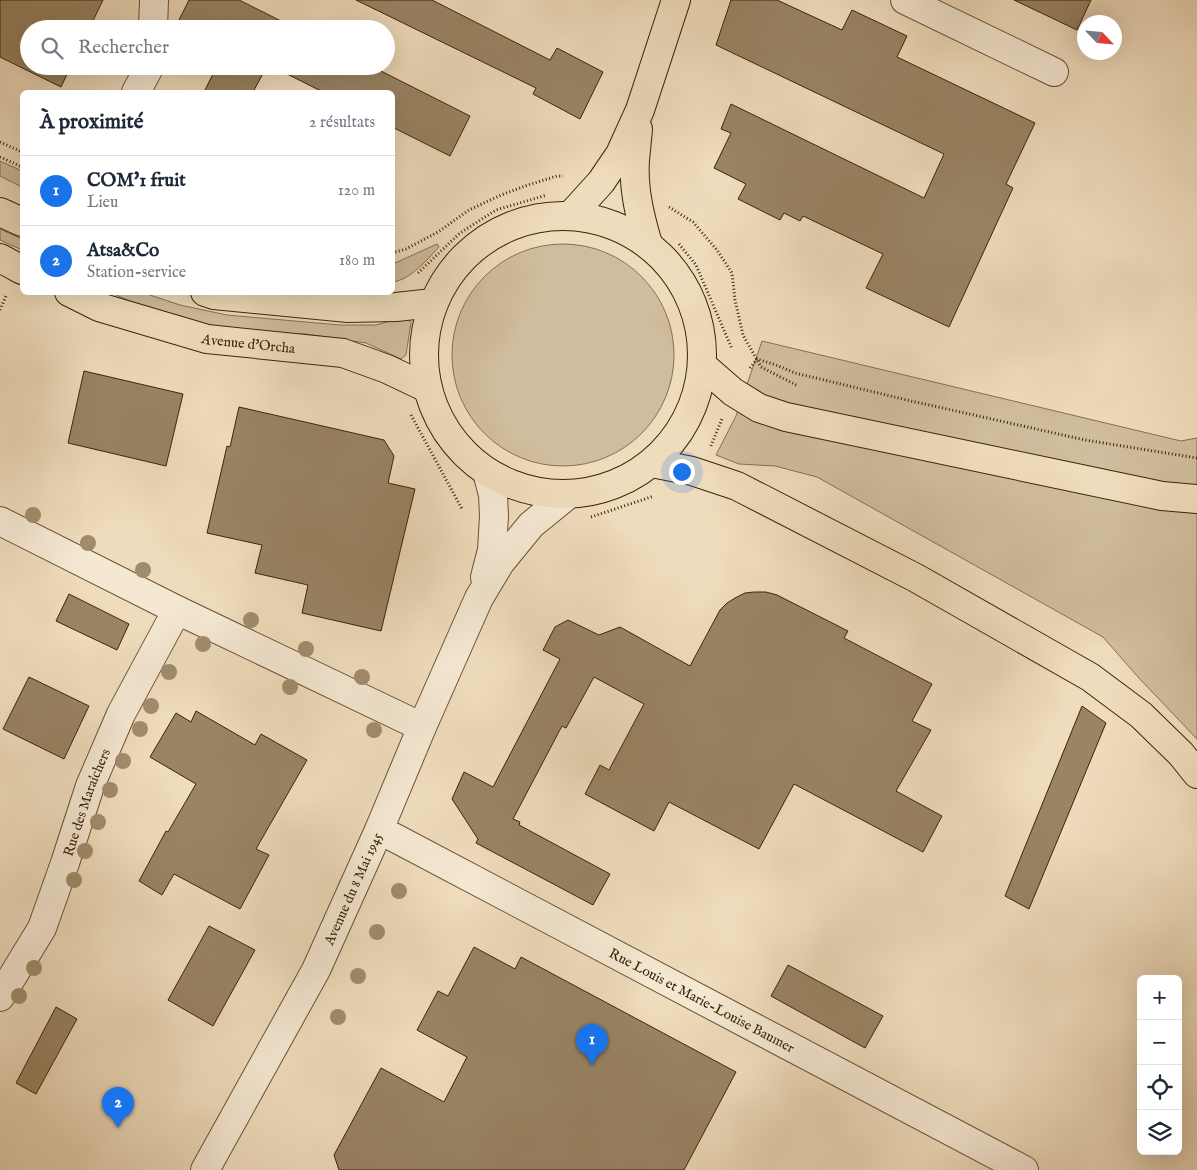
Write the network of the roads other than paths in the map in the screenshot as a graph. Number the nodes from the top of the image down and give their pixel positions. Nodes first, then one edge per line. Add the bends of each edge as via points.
1 (154, 0) edge
2 (676, 0) edge
3 (905, 0) edge
4 (153, 20) edge
5 (1054, 72) dead end
6 (145, 75) edge
7 (137, 90) edge
8 (640, 110) junction
9 (0, 212) edge
10 (571, 215) junction
11 (20, 221) edge
12 (648, 244) junction
13 (0, 258) edge
14 (20, 269) edge
15 (75, 295) edge
16 (214, 295) edge
17 (433, 303) junction
18 (702, 365) junction
19 (427, 388) junction
20 (652, 463) junction
21 (487, 472) junction
22 (569, 494) junction
23 (1197, 499) edge
24 (0, 521) edge
25 (479, 598) junction
26 (177, 610) junction
27 (422, 727) junction
28 (1197, 774) edge
29 (379, 830) junction
30 (0, 997) edge
31 (205, 1170) edge
32 (1024, 1170) edge

1 - 4 street
2 - 8 main road
3 - 5 street
6 - 7 street
8 - 10 main road via 620,154 601,182
8 - 12 main road via 635,162 641,221
9 - 11 main road
10 - 12 main road via 608,223
10 - 17 main road via 532,219 496,232 465,255
12 - 18 main road via 680,278 691,298 702,342
13 - 14 main road
15 - 19 main road, Avenue d'Orcha via 99,307 207,339 343,353
16 - 17 main road via 348,308
17 - 19 main road via 425,331 423,359
18 - 20 main road via 692,409 668,447
18 - 23 main road via 733,392 758,408 786,417 1162,496
19 - 21 main road via 443,427 455,444
20 - 22 main road via 613,485 592,492
20 - 28 main road via 692,471 738,486 907,573 1090,677 1141,715
21 - 22 main road via 524,490
21 - 25 street, Avenue du 8 Mai 1945 via 493,495 492,550
22 - 25 street, Avenue du 8 Mai 1945 via 531,526 500,563
24 - 26 street
25 - 27 street, Avenue du 8 Mai 1945
26 - 27 street
26 - 30 street, Rue des Maraîchers via 122,714 90,786 42,928
27 - 29 street, Avenue du 8 Mai 1945
29 - 31 street, Avenue du 8 Mai 1945 via 316,970
29 - 32 street, Rue Louis et Marie-Louise Baumer

